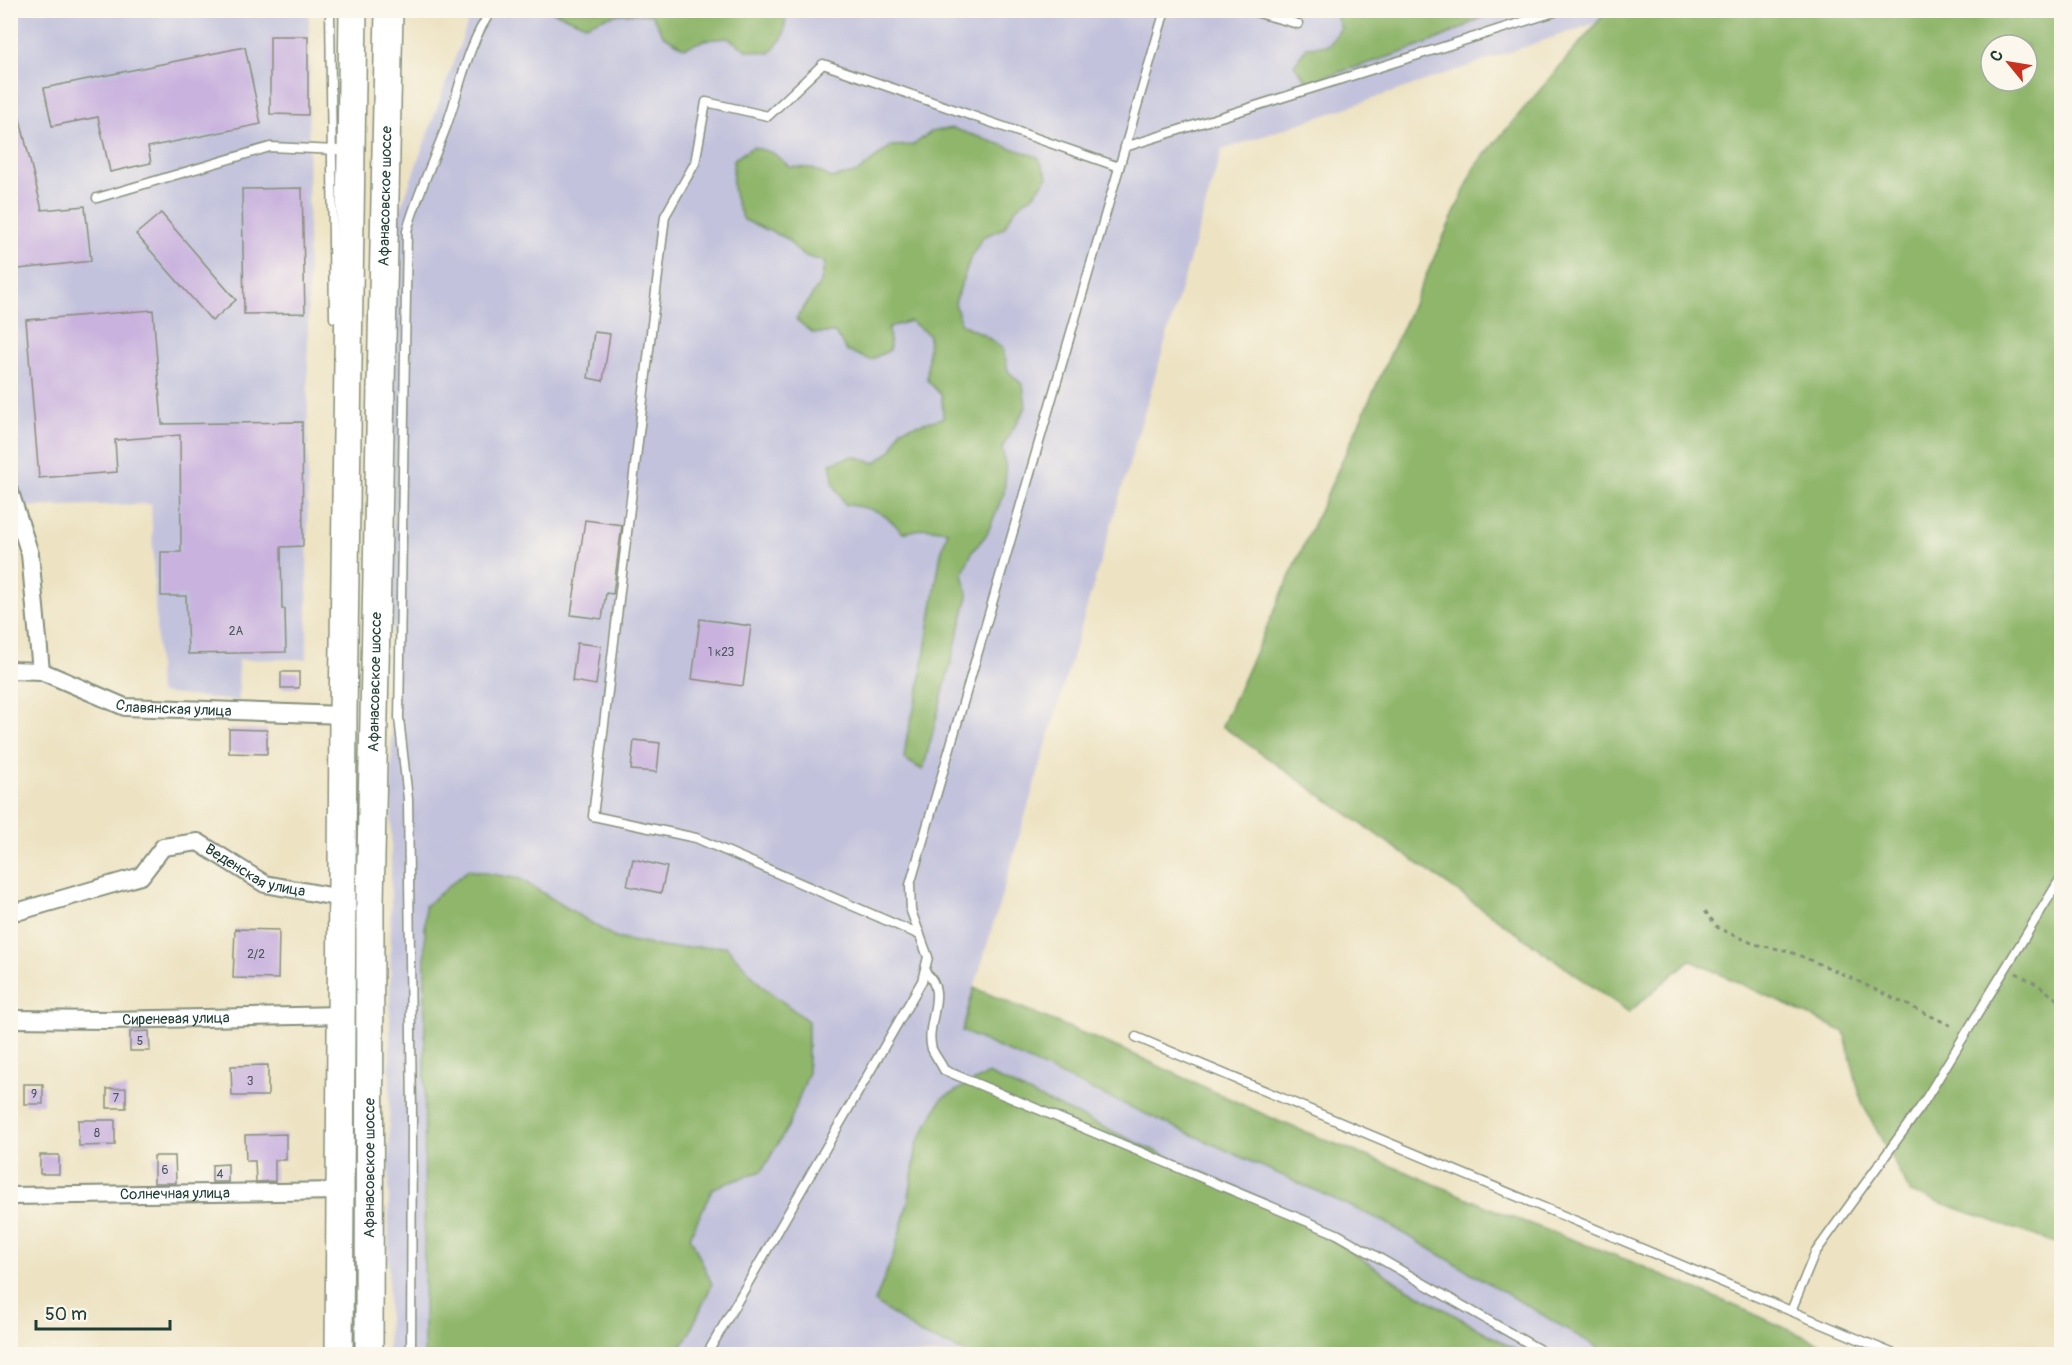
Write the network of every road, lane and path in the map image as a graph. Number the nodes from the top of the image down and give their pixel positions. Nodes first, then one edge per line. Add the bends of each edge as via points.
1 (330, 10) edge
2 (353, 10) edge
3 (389, 10) edge
4 (492, 10) edge
5 (1165, 10) edge
6 (1248, 10) edge
7 (1561, 10) edge
8 (1298, 24) dead end
9 (1125, 147) junction
10 (341, 150) junction
11 (1119, 167) junction
12 (97, 198) dead end
13 (334, 318) dead end
14 (10, 492) edge
15 (10, 670) edge
16 (41, 671) junction
17 (343, 715) junction
18 (2061, 876) edge
19 (341, 898) junction
20 (10, 909) edge
21 (1705, 911) dead end
22 (921, 935) junction
23 (2007, 968) junction
24 (924, 972) junction
25 (2061, 1003) edge
26 (342, 1015) junction
27 (10, 1019) edge
28 (1967, 1033) junction
29 (1136, 1037) dead end
30 (340, 1191) junction
31 (10, 1196) edge
32 (1791, 1311) junction
33 (339, 1354) edge
34 (369, 1354) edge
35 (411, 1354) edge
36 (707, 1354) edge
37 (1547, 1354) edge
38 (1894, 1354) edge

1 - 10 lane
2 - 10 main road, Афанасовское шоссе
3 - 34 main road, Афанасовское шоссе via 370,903
4 - 35 lane via 477,34 407,231 399,718 408,799
5 - 9 lane
6 - 8 lane
7 - 9 lane
9 - 11 lane
10 - 12 lane via 270,147
10 - 13 lane
10 - 17 main road, Афанасовское шоссе
11 - 22 lane via 910,885 911,911
11 - 22 lane via 823,64 768,116 706,102 696,163 665,216 593,816 696,838
14 - 16 street via 30,554
15 - 16 street, Славянская улица
16 - 17 street, Славянская улица via 125,707
17 - 19 main road, Афанасовское шоссе
18 - 23 lane
19 - 20 street, Веденская улица via 265,884 198,842 163,847 141,876 20,911
19 - 26 main road, Афанасовское шоссе
21 - 28 path via 1718,928 1832,969
22 - 24 lane via 928,957
23 - 25 path
23 - 28 lane
24 - 36 lane
24 - 37 lane via 932,978 937,991 932,1048 944,1070 1337,1234
26 - 27 street, Сиреневая улица
26 - 30 main road, Афанасовское шоссе
28 - 32 lane via 1922,1105 1815,1252
29 - 32 lane
30 - 31 street, Солнечная улица
30 - 33 main road, Афанасовское шоссе
32 - 38 lane

